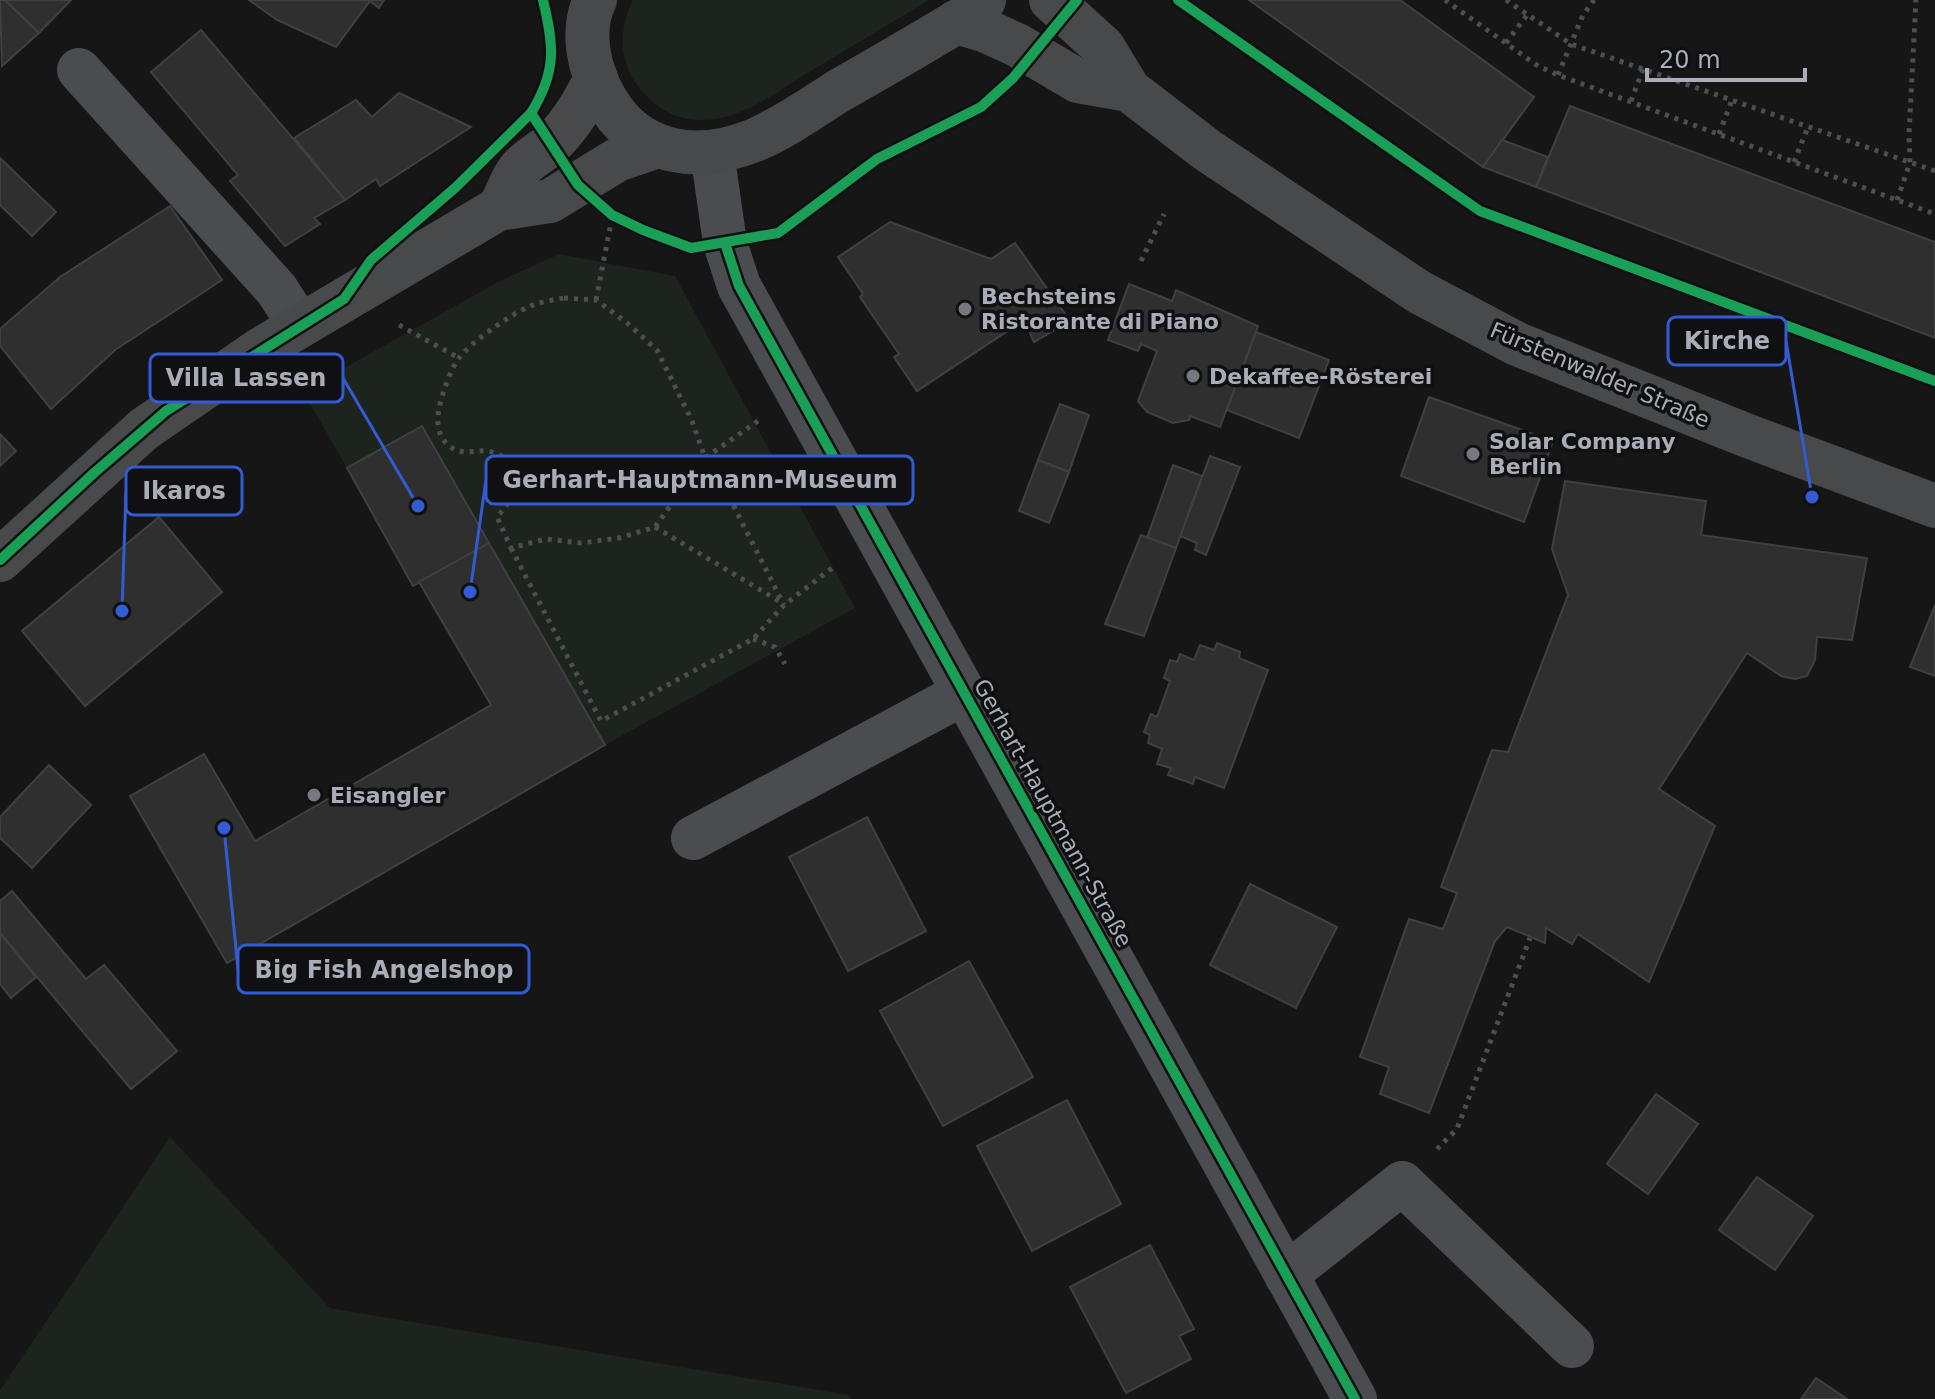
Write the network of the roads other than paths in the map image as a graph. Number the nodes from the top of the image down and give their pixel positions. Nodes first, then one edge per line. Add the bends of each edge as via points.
1 (595, 0) edge
2 (1051, 0) edge
3 (970, 11) edge
4 (79, 70) dead end
5 (596, 78) junction
6 (1129, 90) junction
7 (658, 146) junction
8 (712, 152) junction
9 (498, 209) junction
10 (300, 326) junction
11 (1935, 506) edge
12 (0, 560) edge
13 (964, 693) junction
14 (693, 838) dead end
15 (1286, 1275) junction
16 (1572, 1346) dead end
17 (1355, 1399) edge

1 - 5 main road via 588,47
2 - 6 main road, Fürstenwalder Straße via 1103,47
3 - 6 main road, Fürstenwalder Straße via 984,30 1078,81
3 - 8 main road via 759,138
4 - 10 street via 277,290
5 - 7 main road via 620,120
5 - 9 main road via 577,115 516,173
6 - 11 main road, Fürstenwalder Straße via 1329,234 1419,292 1517,344
7 - 8 main road
7 - 9 main road via 617,160 550,201
8 - 13 street, Gerhart-Hauptmann-Straße via 725,243 739,286
9 - 10 main road
10 - 12 main road via 166,411
13 - 14 street
13 - 15 street, Gerhart-Hauptmann-Straße
15 - 16 street via 1402,1183
15 - 17 street, Gerhart-Hauptmann-Straße

